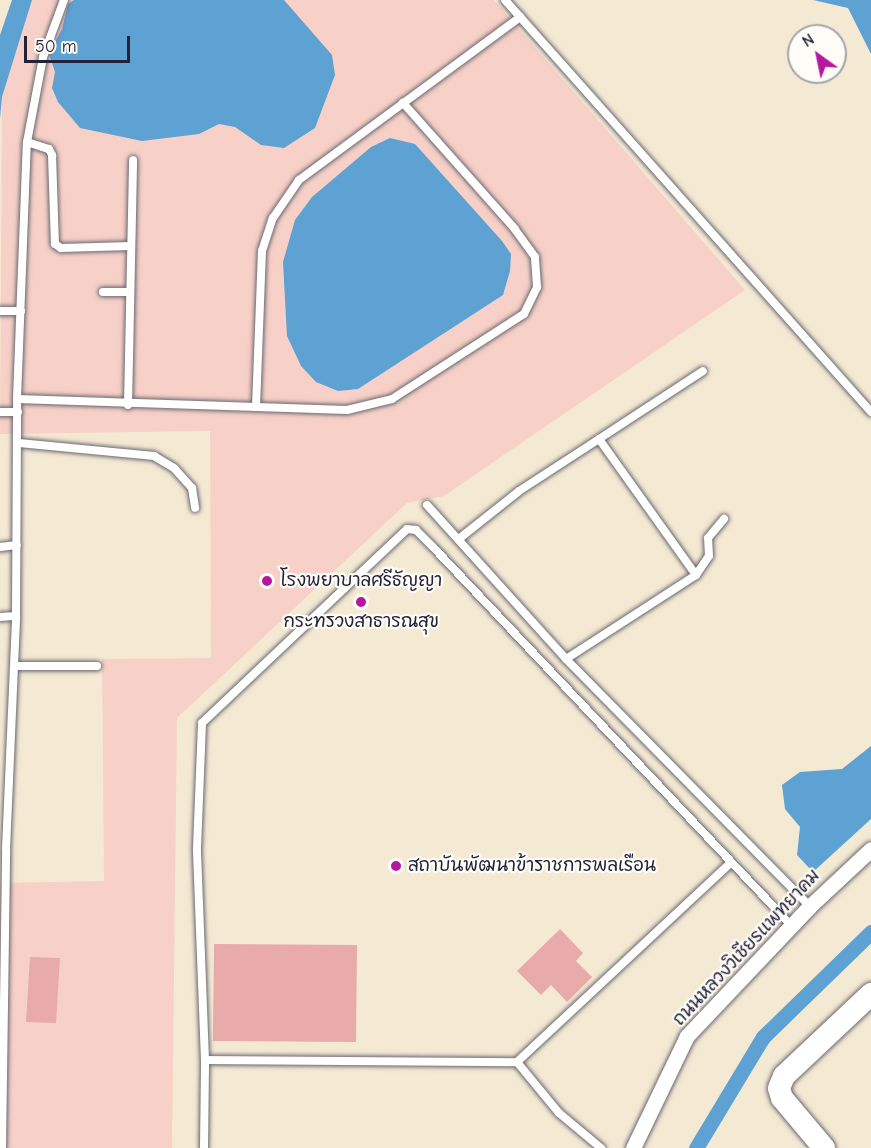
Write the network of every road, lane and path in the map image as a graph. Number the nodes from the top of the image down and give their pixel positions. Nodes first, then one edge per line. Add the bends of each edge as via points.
1 (64, 0) edge
2 (505, 0) edge
3 (520, 17) junction
4 (403, 103) junction
5 (27, 142) junction
6 (133, 160) dead end
7 (131, 246) junction
8 (103, 292) dead end
9 (130, 292) junction
10 (0, 310) edge
11 (17, 311) junction
12 (703, 371) dead end
13 (17, 399) junction
14 (128, 405) junction
15 (256, 407) junction
16 (2, 412) edge
17 (18, 412) junction
18 (871, 412) edge
19 (599, 439) junction
20 (19, 443) junction
21 (427, 505) dead end
22 (195, 508) dead end
23 (724, 519) dead end
24 (460, 538) junction
25 (17, 545) junction
26 (0, 547) edge
27 (696, 575) junction
28 (16, 616) junction
29 (0, 617) edge
30 (566, 659) junction
31 (15, 666) junction
32 (97, 666) dead end
33 (3, 849) edge
34 (871, 849) edge
35 (729, 864) junction
36 (810, 906) junction
37 (2, 915) edge
38 (791, 925) junction
39 (1, 993) edge
40 (871, 994) edge
41 (205, 1060) junction
42 (517, 1062) junction
43 (1, 1110) edge
44 (2, 1148) edge
45 (204, 1148) edge
46 (601, 1148) edge
47 (633, 1148) edge
48 (824, 1148) edge

1 - 5 lane via 43,57
2 - 3 lane
3 - 4 lane
3 - 18 lane
4 - 15 lane via 299,180 273,218 262,251
4 - 15 lane via 515,229 535,257 538,270 533,301 524,314 392,399 347,410
5 - 7 lane via 49,149 52,155 55,244 61,248
5 - 11 lane
6 - 7 lane
7 - 9 lane
8 - 9 lane
9 - 14 lane
10 - 11 lane
11 - 13 lane
12 - 19 lane
13 - 14 lane
13 - 17 lane
14 - 15 lane
16 - 17 lane
17 - 20 lane
19 - 24 lane via 519,491
19 - 27 lane
20 - 22 lane via 154,456 174,468 192,488
20 - 25 lane
21 - 24 lane
23 - 27 lane via 708,538 710,556
24 - 30 lane
25 - 26 lane
25 - 28 lane
27 - 30 lane
28 - 29 lane
28 - 31 lane
30 - 36 lane
31 - 32 lane
31 - 33 lane
33 - 37 lane
34 - 36 street, ถนนหลวงวิเชียรแพทยาคม
35 - 38 lane
35 - 41 lane via 416,530 407,529 202,723 197,848
35 - 42 lane
36 - 38 street, ถนนหลวงวิเชียรแพทยาคม
37 - 39 lane
38 - 47 street, ถนนหลวงวิเชียรแพทยาคม via 687,1036
39 - 43 lane
40 - 48 street via 784,1076 779,1088 782,1098
41 - 42 lane
41 - 45 lane
42 - 46 lane via 559,1113
43 - 44 lane

